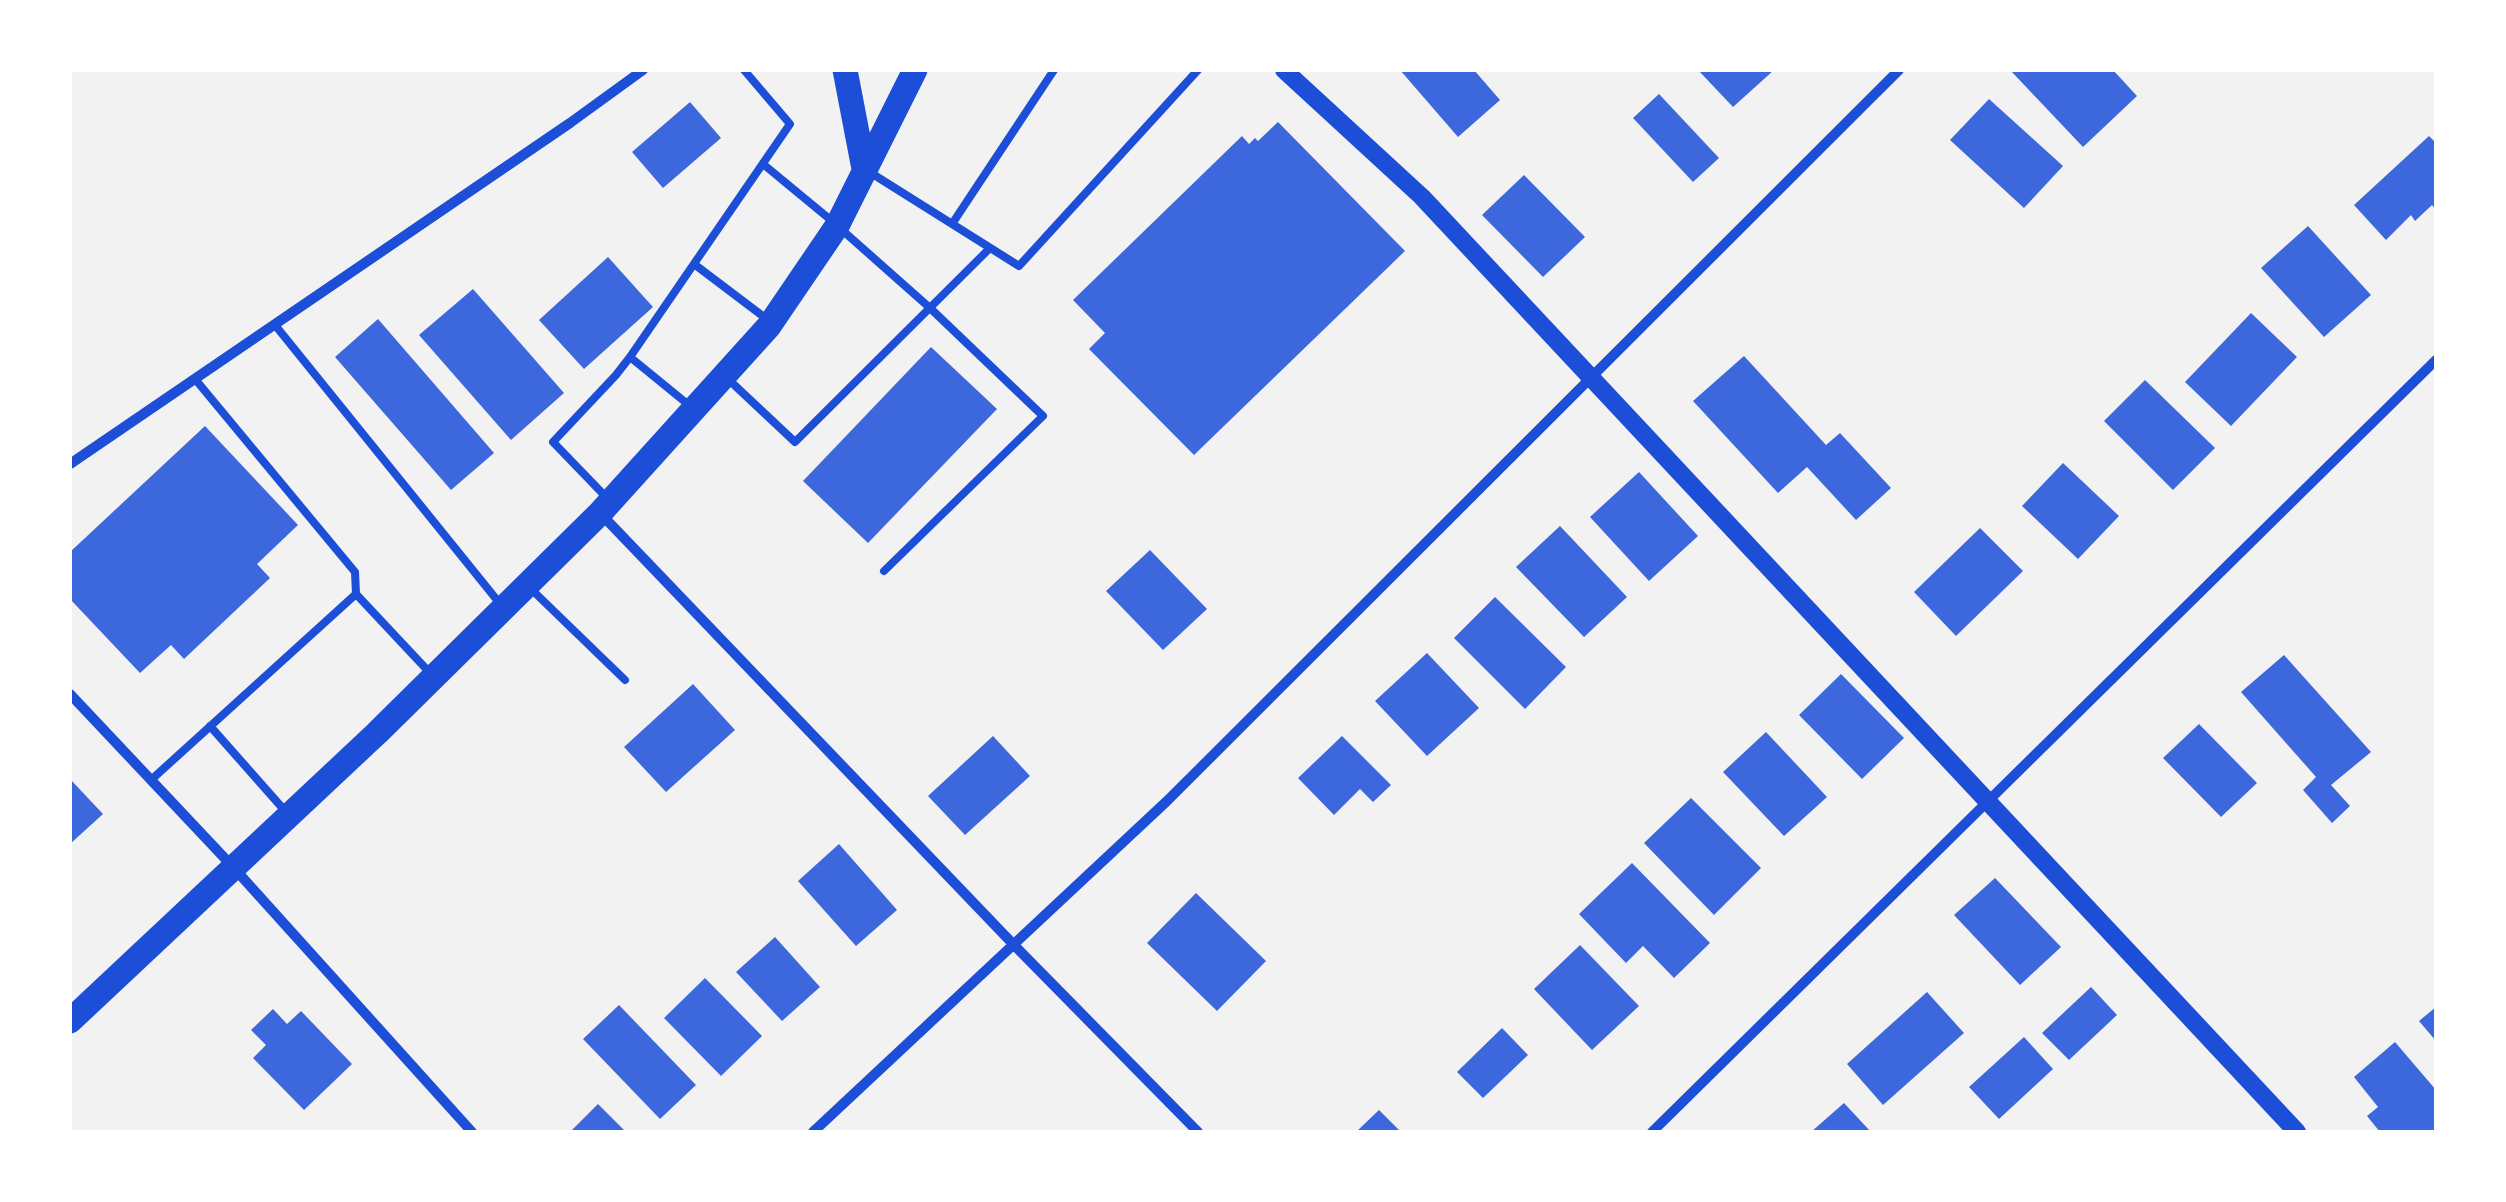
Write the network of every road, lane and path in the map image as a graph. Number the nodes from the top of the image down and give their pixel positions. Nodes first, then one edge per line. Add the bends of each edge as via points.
1 (643, 70) edge
2 (744, 70) edge
3 (845, 70) edge
4 (915, 70) edge
5 (1054, 70) edge
6 (1198, 70) edge
7 (1284, 70) edge
8 (1899, 70) edge
9 (762, 164) junction
10 (864, 169) junction
11 (952, 224) junction
12 (837, 226) junction
13 (990, 248) junction
14 (694, 264) junction
15 (930, 308) junction
16 (771, 323) junction
17 (275, 325) junction
18 (630, 357) junction
19 (2436, 360) edge
20 (724, 376) junction
21 (1590, 377) junction
22 (195, 379) junction
23 (694, 409) junction
24 (70, 464) edge
25 (606, 507) junction
26 (884, 571) dead end
27 (527, 585) junction
28 (356, 594) junction
29 (504, 608) junction
30 (434, 677) junction
31 (625, 680) dead end
32 (70, 694) edge
33 (210, 726) junction
34 (151, 780) junction
35 (1988, 802) junction
36 (289, 816) junction
37 (233, 868) junction
38 (1014, 944) junction
39 (70, 1021) edge
40 (472, 1132) edge
41 (813, 1132) edge
42 (1198, 1132) edge
43 (1652, 1132) edge
44 (2297, 1132) edge

1 - 17 street
2 - 9 lane via 790,124
3 - 10 main road
4 - 10 main road
5 - 11 lane
6 - 13 lane via 1019,266
7 - 21 street via 1422,196
8 - 21 street
9 - 12 lane
9 - 14 lane
10 - 11 lane
10 - 12 main road
11 - 13 lane
12 - 15 lane
12 - 16 main road
13 - 15 lane
14 - 16 lane
14 - 18 lane
15 - 20 lane via 796,442
15 - 26 lane via 1043,416
16 - 20 main road
17 - 22 street
17 - 29 lane
18 - 23 lane
18 - 25 lane via 553,442
19 - 35 street
20 - 23 main road
21 - 35 street
21 - 38 street via 1167,802
22 - 24 street
22 - 28 lane via 355,572
23 - 25 main road
25 - 27 main road
25 - 38 street
27 - 29 main road
27 - 31 lane
28 - 30 lane
28 - 33 lane
29 - 30 main road
30 - 36 main road
32 - 34 street
33 - 34 lane
33 - 36 lane
34 - 37 street
35 - 43 street
35 - 44 street
36 - 37 main road
37 - 39 main road
37 - 40 street
38 - 41 street
38 - 42 street

